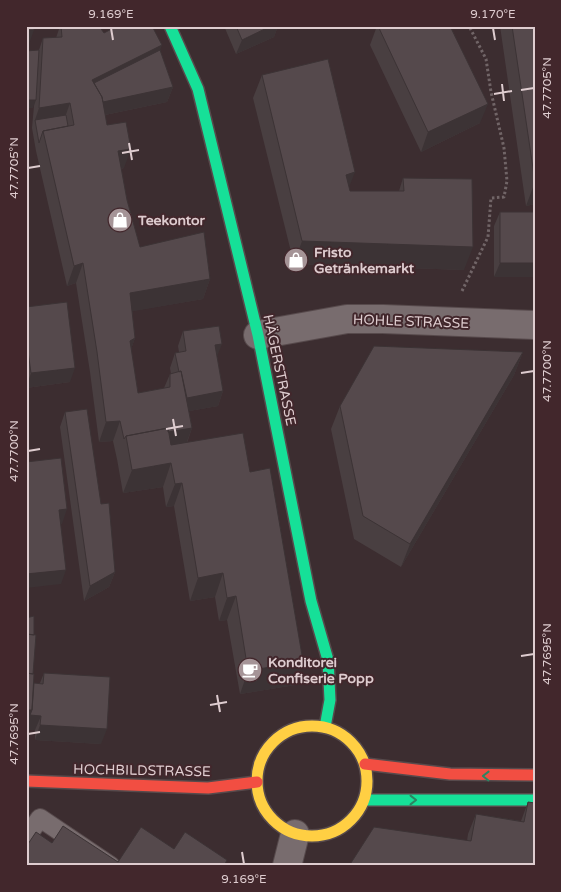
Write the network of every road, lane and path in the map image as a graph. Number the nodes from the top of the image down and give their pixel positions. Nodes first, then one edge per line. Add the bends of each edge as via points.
1 (170, 26) edge
2 (469, 26) edge
3 (451, 322) junction
4 (535, 325) edge
5 (258, 335) junction
6 (324, 727) junction
7 (365, 764) junction
8 (535, 775) edge
9 (26, 781) edge
10 (257, 782) junction
11 (364, 800) junction
12 (535, 800) edge
13 (295, 834) junction
14 (26, 838) edge
15 (111, 866) edge
16 (287, 866) edge

1 - 5 street, HÄGERSTRASSE via 198,89
2 - 3 path via 486,59 508,181 504,196 491,198 488,237 465,282
3 - 4 street, HOHLE STRASSE
3 - 5 street, HOHLE STRASSE via 347,319
5 - 6 street, HÄGERSTRASSE via 311,600 328,660 330,700
6 - 7 street via 342,734 356,747
6 - 10 street via 308,726 277,738 259,766
8 -> 7 street via 419,772
7 - 11 street via 367,783
9 - 10 street, HOCHBILDSTRASSE via 208,788
10 - 13 street via 267,812
11 -> 12 street
11 - 13 street via 355,816 342,827 326,834
13 - 16 street
14 - 15 lane via 40,818

